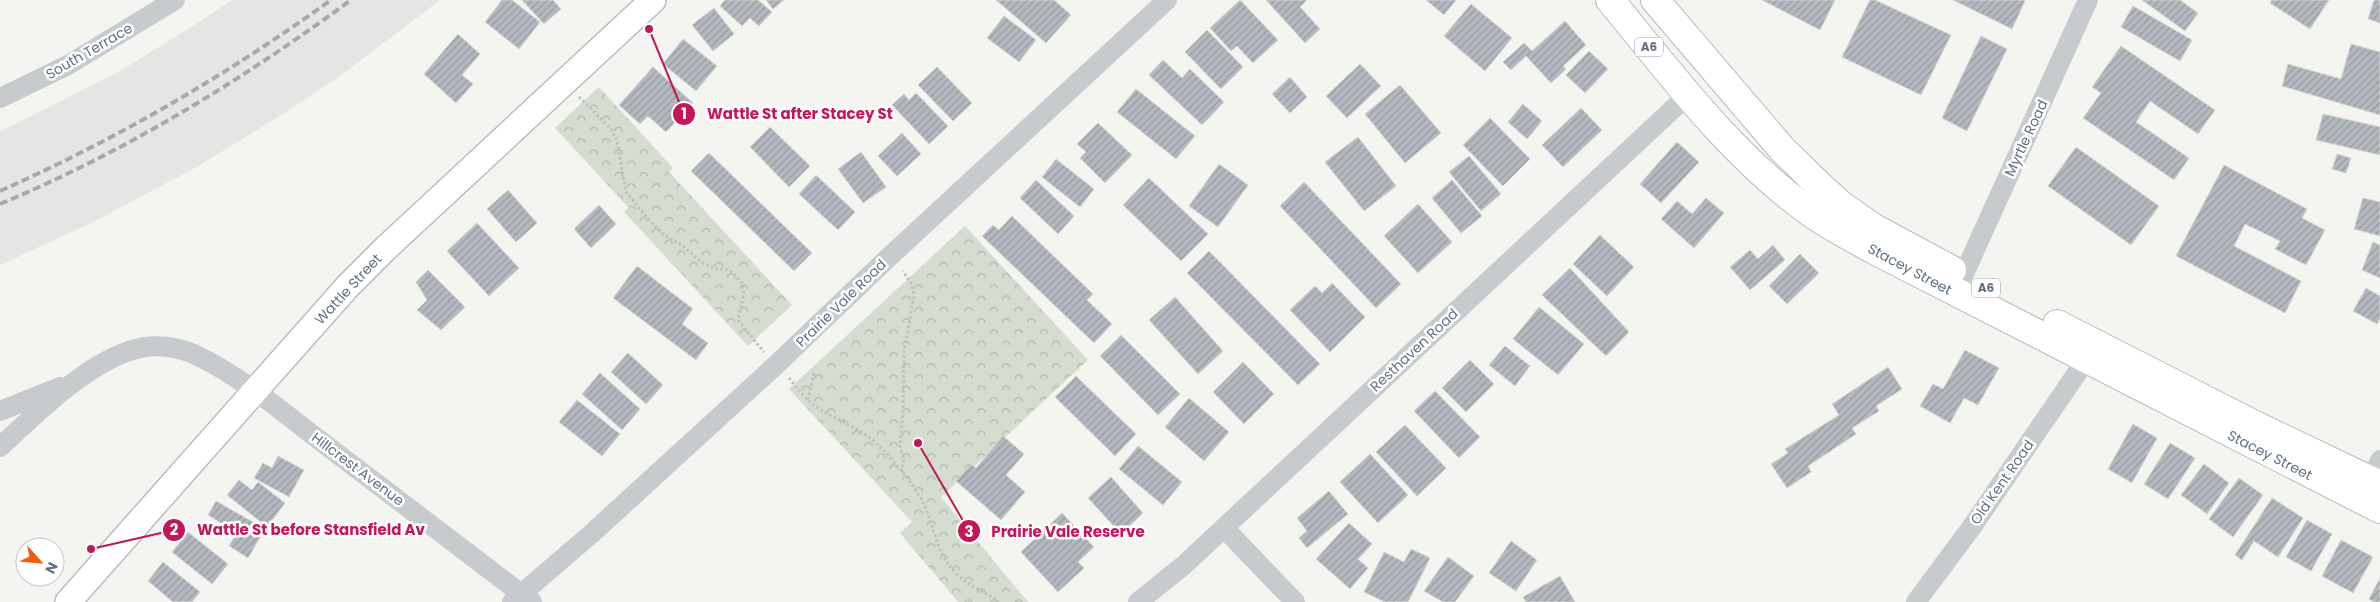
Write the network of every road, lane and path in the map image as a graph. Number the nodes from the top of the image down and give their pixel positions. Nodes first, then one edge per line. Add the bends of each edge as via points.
1 (175, 0) edge
2 (653, 0) edge
3 (1167, 0) edge
4 (1610, 0) edge
5 (1655, 0) edge
6 (2088, 0) edge
7 (564, 82) junction
8 (1688, 95) junction
9 (0, 98) edge
10 (902, 271) dead end
11 (1963, 276) junction
12 (757, 345) dead end
13 (2086, 360) junction
14 (814, 373) dead end
15 (789, 378) dead end
16 (74, 382) junction
17 (254, 392) junction
18 (808, 400) junction
19 (0, 411) edge
20 (0, 447) edge
21 (902, 472) junction
22 (2377, 476) edge
23 (2380, 509) edge
24 (1224, 528) junction
25 (522, 599) edge
26 (68, 602) edge
27 (999, 602) edge
28 (1138, 602) edge
29 (1295, 602) edge
30 (1916, 602) edge

1 - 9 street, South Terrace via 68,64
2 - 7 main road, Wattle Street
3 - 25 street, Prairie Vale Road
4 - 8 highway, Stacey Street / A6
5 - 11 highway, Stacey Street / A6 via 1782,149 1841,205 1874,228
6 - 11 street, Myrtle Road
7 - 12 path via 611,129 626,192 649,220 701,262 716,269 726,269 742,283 744,293 738,320
7 - 17 main road, Wattle Street via 347,287
8 - 13 highway, Stacey Street / A6 via 1754,166 1808,211 1876,251
8 - 24 street, Resthaven Road
10 - 21 path via 912,285 914,296 904,352
11 - 22 highway, Stacey Street / A6
13 - 23 highway, Stacey Street / A6
13 - 30 street, Old Kent Road
14 - 18 path
15 - 18 path
16 - 17 street, Hillcrest Avenue via 132,350 166,346 201,358
16 - 19 street
16 - 20 street
17 - 25 street, Hillcrest Avenue
17 - 26 main road, Wattle Street
18 - 21 path via 871,440
21 - 27 path via 924,504 936,544 946,561 966,583
24 - 28 street, Resthaven Road via 1184,566
24 - 29 street

